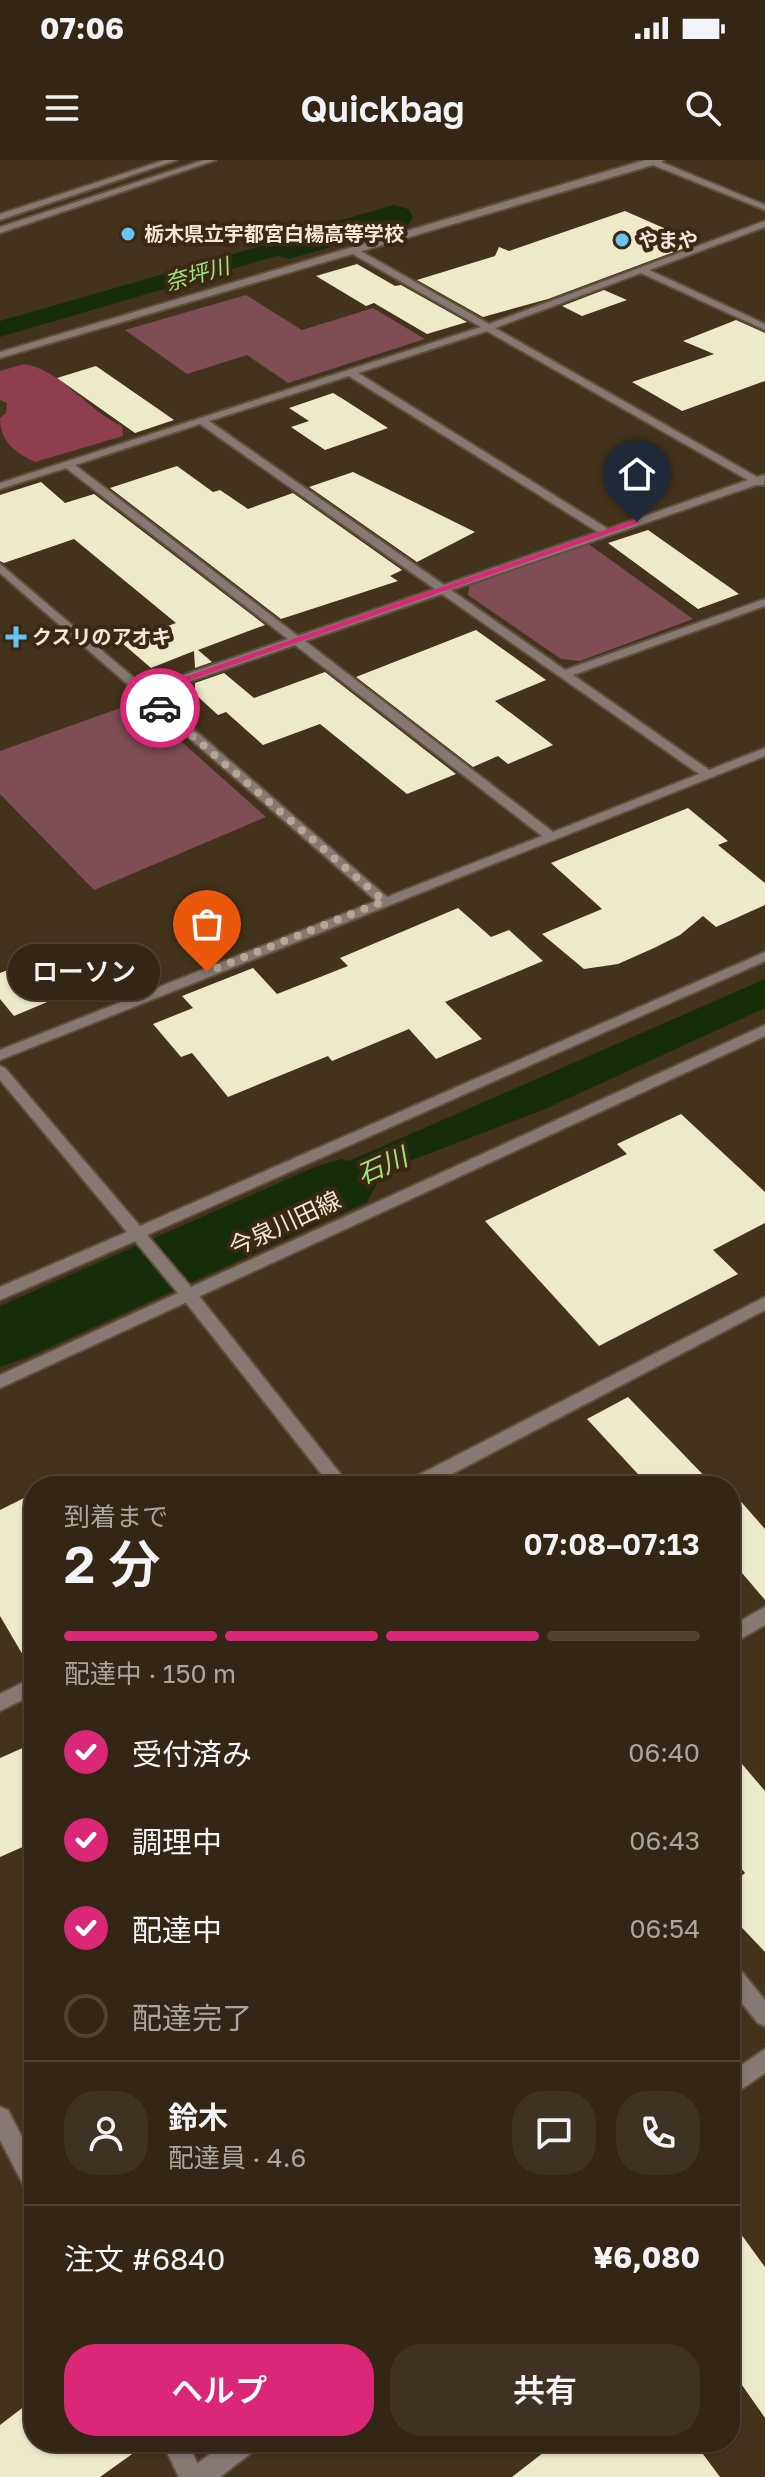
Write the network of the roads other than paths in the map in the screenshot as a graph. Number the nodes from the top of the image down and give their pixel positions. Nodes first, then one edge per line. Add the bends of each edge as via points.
1 (174, 160) edge
2 (212, 160) edge
3 (654, 161) edge
4 (192, 167) junction
5 (765, 208) edge
6 (0, 217) edge
7 (765, 224) edge
8 (0, 230) edge
9 (354, 251) junction
10 (641, 270) junction
11 (490, 327) junction
12 (765, 327) edge
13 (0, 355) edge
14 (350, 372) junction
15 (201, 420) junction
16 (68, 464) junction
17 (762, 481) edge
18 (0, 486) edge
19 (607, 533) junction
20 (0, 567) edge
21 (442, 590) junction
22 (765, 602) edge
23 (297, 640) junction
24 (564, 674) junction
25 (144, 693) junction
26 (765, 752) edge
27 (707, 774) junction
28 (549, 835) junction
29 (384, 901) junction
30 (765, 956) edge
31 (765, 1030) edge
32 (0, 1055) edge
33 (0, 1071) edge
34 (138, 1233) junction
35 (0, 1294) edge
36 (189, 1295) junction
37 (765, 1303) edge
38 (0, 1382) edge
39 (333, 1476) edge
40 (432, 1476) edge
41 (765, 1615) edge
42 (740, 1631) edge
43 (24, 1690) edge
44 (0, 1703) edge
45 (740, 1985) edge
46 (765, 2016) edge
47 (765, 2060) edge
48 (740, 2079) edge
49 (0, 2118) edge
50 (24, 2163) edge
51 (179, 2452) edge
52 (234, 2452) edge
53 (192, 2477) edge
54 (200, 2477) edge

1 - 4 street
1 - 6 street
2 - 4 street
3 - 5 street
3 - 9 street
4 - 8 street
7 - 10 street
9 - 11 street
9 - 13 street
10 - 11 street
10 - 12 street
11 - 14 street
11 - 17 street
14 - 15 street
14 - 19 street
15 - 16 street
15 - 21 street
16 - 18 street
16 - 23 street
17 - 19 street
19 - 21 street
20 - 25 street
21 - 23 street
21 - 24 street
22 - 24 street
23 - 25 street
23 - 28 street
24 - 27 street
25 - 29 street
26 - 27 street
27 - 28 street
28 - 29 street
29 - 32 street
30 - 34 street, 今泉川田線
31 - 36 street, 今泉川田線
33 - 34 street
34 - 35 street, 今泉川田線
34 - 36 street
36 - 38 street, 今泉川田線
36 - 39 street
37 - 40 street
41 - 42 street
43 - 44 street
45 - 46 street
47 - 48 street
49 - 50 street
51 - 53 street
52 - 54 street

